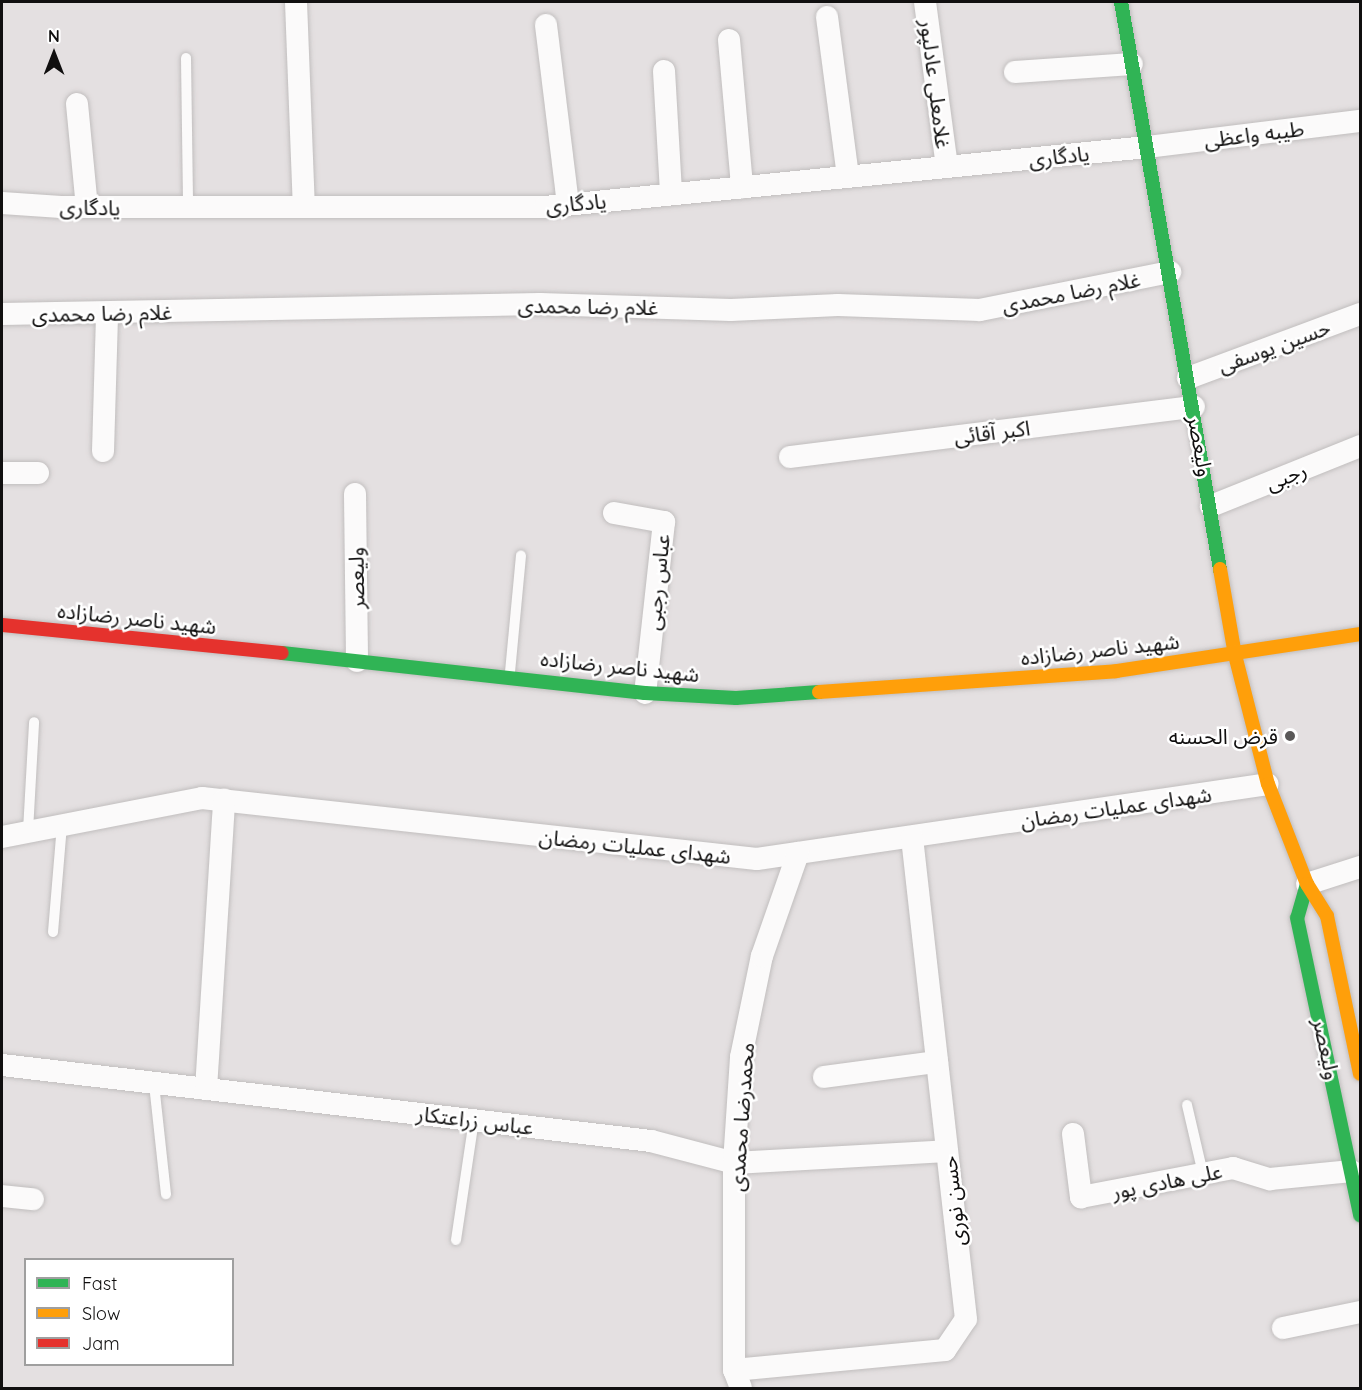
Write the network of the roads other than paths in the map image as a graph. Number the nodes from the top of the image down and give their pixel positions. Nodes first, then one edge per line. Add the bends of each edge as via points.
1 (296, 2) edge
2 (925, 2) edge
3 (1121, 2) edge
4 (827, 17) dead end
5 (546, 25) dead end
6 (729, 40) dead end
7 (186, 58) dead end
8 (1132, 64) junction
9 (664, 71) dead end
10 (1014, 72) dead end
11 (77, 104) dead end
12 (1360, 121) edge
13 (1147, 147) junction
14 (947, 167) junction
15 (848, 177) junction
16 (742, 187) junction
17 (671, 194) junction
18 (2, 203) edge
19 (568, 204) junction
20 (87, 207) junction
21 (188, 207) junction
22 (304, 207) junction
23 (1170, 272) junction
24 (107, 314) junction
25 (1360, 314) edge
26 (2, 315) edge
27 (1188, 378) junction
28 (1194, 407) junction
29 (1360, 446) edge
30 (103, 451) dead end
31 (790, 457) dead end
32 (2, 472) edge
33 (38, 473) dead end
34 (355, 494) dead end
35 (1211, 506) junction
36 (614, 513) dead end
37 (520, 556) dead end
38 (2, 625) edge
39 (1360, 634) edge
40 (1235, 655) junction
41 (357, 661) junction
42 (510, 675) junction
43 (645, 693) junction
44 (34, 722) dead end
45 (1268, 784) junction
46 (224, 800) junction
47 (62, 825) junction
48 (28, 831) junction
49 (2, 837) edge
50 (912, 837) junction
51 (798, 853) junction
52 (1360, 867) edge
53 (1307, 884) junction
54 (52, 932) dead end
55 (937, 1062) junction
56 (2, 1065) edge
57 (1360, 1074) edge
58 (824, 1077) dead end
59 (154, 1083) junction
60 (206, 1089) junction
61 (1187, 1105) dead end
62 (474, 1120) junction
63 (1073, 1134) dead end
64 (947, 1150) junction
65 (734, 1163) junction
66 (1353, 1171) junction
67 (1203, 1174) junction
68 (166, 1194) dead end
69 (2, 1196) edge
70 (33, 1199) dead end
71 (1360, 1215) edge
72 (456, 1240) dead end
73 (1360, 1312) edge
74 (1283, 1328) dead end
75 (737, 1379) edge

1 - 22 street
2 - 14 street, غلامعلی عادلپور
3 - 8 main road, ولیعصر
4 - 15 street
5 - 19 street
6 - 16 street
7 - 21 lane
8 - 10 street
8 - 13 main road, ولیعصر
9 - 17 street
11 - 20 street
12 - 13 street, طیبه واعظی
13 - 14 street, یادگاری
13 - 23 main road, ولیعصر
14 - 15 street, یادگاری
15 - 16 street, یادگاری
16 - 17 street, یادگاری
17 - 19 street, یادگاری
18 - 20 street, یادگاری
19 - 22 street, یادگاری
20 - 21 street, یادگاری
21 - 22 street, یادگاری
23 - 24 street, غلام رضا محمدی via 980,310 838,305 731,310 540,304
23 - 27 main road, ولیعصر
24 - 26 street, غلام رضا محمدی
24 - 30 street
25 - 27 street, حسین یوسفی
27 - 28 main road, ولیعصر
28 - 31 street, اکبر آقائی
28 - 35 main road, ولیعصر
29 - 35 street, رجبی
32 - 33 street
34 - 41 street, ولیعصر
35 - 40 main road, ولیعصر
36 - 43 street, عباس رجبی via 664,522
37 - 42 lane
38 - 41 main road, شهید ناصر رضازاده
39 - 40 main road, شهید ناصر رضازاده
40 - 43 main road, شهید ناصر رضازاده via 1116,671 736,698
40 - 45 main road, ولیعصر
41 - 42 main road, شهید ناصر رضازاده
42 - 43 main road, شهید ناصر رضازاده
44 - 48 lane
45 - 50 street, شهدای عملیات رمضان
45 - 53 main road, ولیعصر
46 - 47 street, شهدای عملیات رمضان via 202,798
46 - 51 street, شهدای عملیات رمضان via 757,859
46 - 60 street
47 - 48 street, شهدای عملیات رمضان
47 - 54 lane
48 - 49 street, شهدای عملیات رمضان
50 - 51 street, شهدای عملیات رمضان
50 - 55 street, حسن نوری
51 - 65 street, محمدرضا محمدی via 759,967 741,1057
52 - 53 street
53 - 57 main road, ولیعصر via 1327,916
53 - 66 main road, ولیعصر via 1297,918
55 - 58 street
55 - 64 street, حسن نوری
56 - 59 street, عباس زراعتکار
59 - 60 street, عباس زراعتکار
59 - 68 lane
60 - 62 street, عباس زراعتکار
61 - 67 lane
62 - 65 street, عباس زراعتکار via 651,1141
62 - 72 lane
63 - 67 street, علی هادی پور via 1081,1197
64 - 65 street, عباس زراعتکار
64 - 75 street, حسن نوری via 966,1318 945,1350
65 - 75 street, محمدرضا محمدی
66 - 67 street, علی هادی پور via 1270,1179 1233,1168
66 - 71 main road, ولیعصر
69 - 70 street
73 - 74 street

